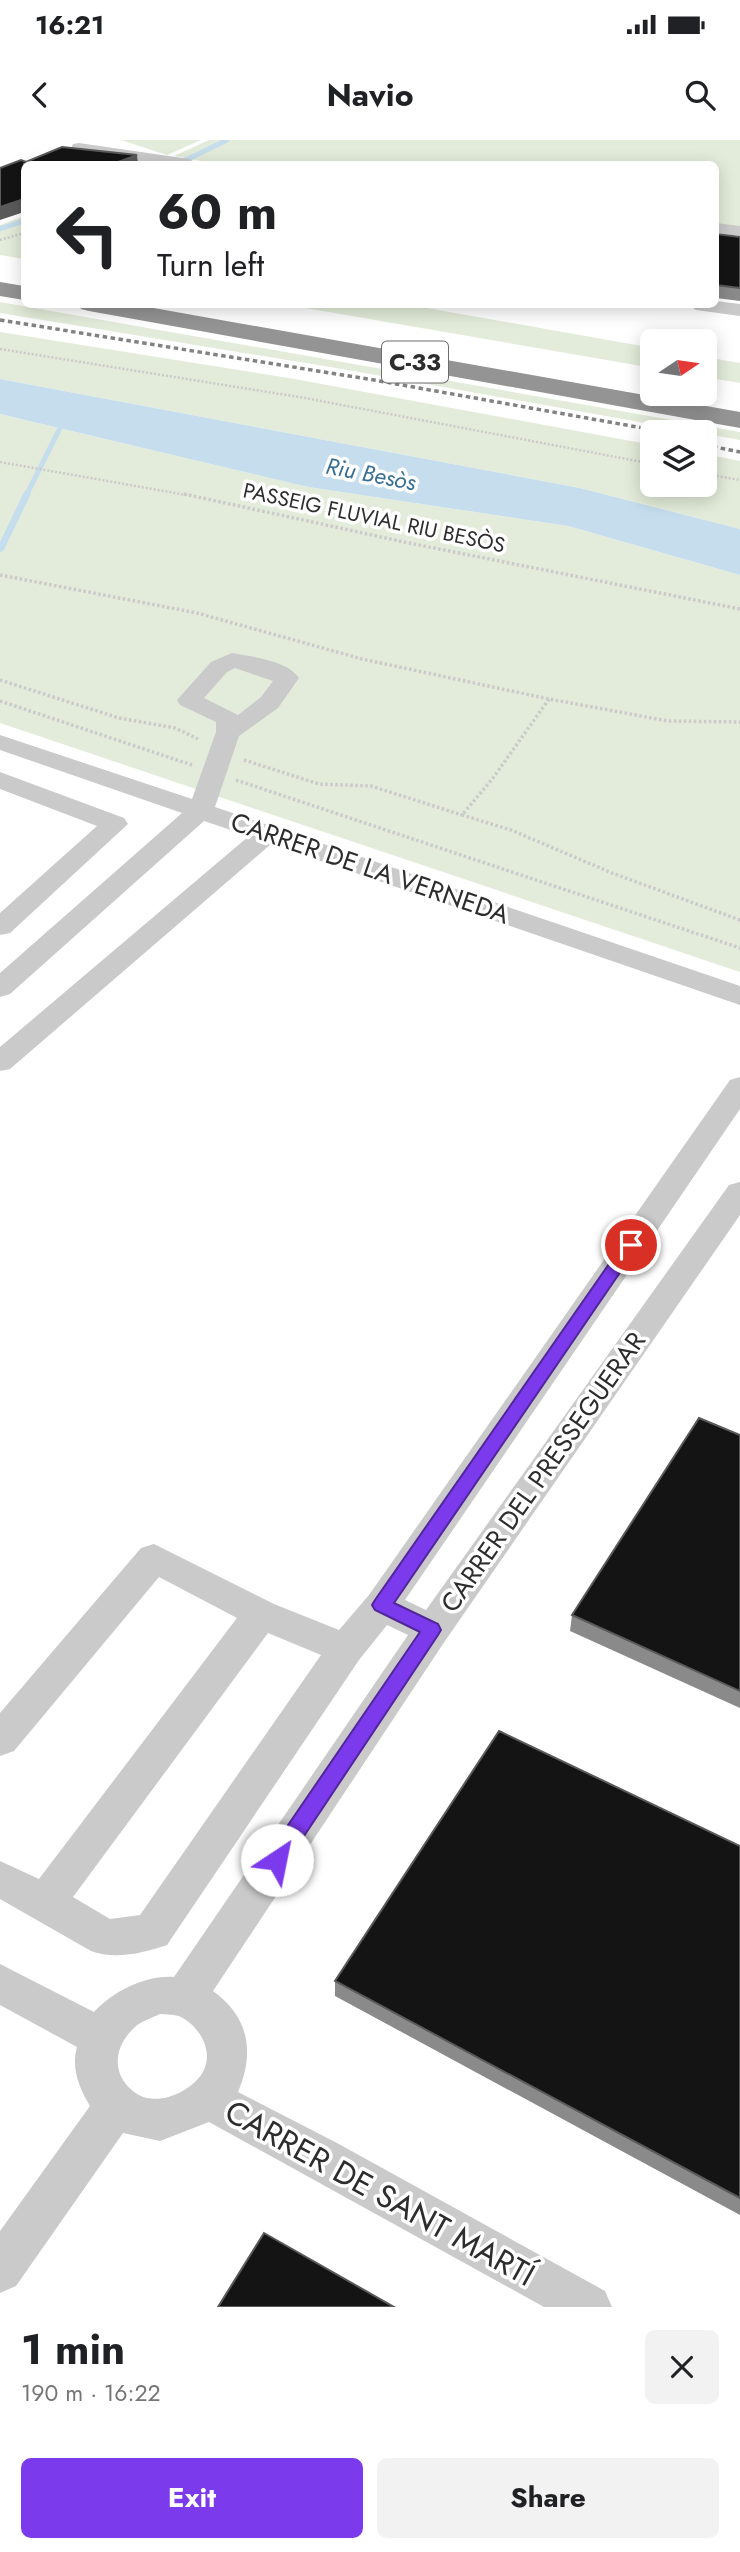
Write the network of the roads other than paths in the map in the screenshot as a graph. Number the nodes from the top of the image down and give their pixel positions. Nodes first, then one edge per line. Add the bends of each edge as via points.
1 (80, 147) edge
2 (167, 161) edge
3 (719, 228) edge
4 (740, 231) edge
5 (0, 267) edge
6 (21, 270) edge
7 (0, 289) edge
8 (21, 292) edge
9 (719, 307) edge
10 (111, 308) edge
11 (241, 308) edge
12 (740, 310) edge
13 (418, 339) dead end
14 (740, 420) edge
15 (228, 733) dead end
16 (0, 742) edge
17 (0, 780) edge
18 (202, 809) junction
19 (262, 838) junction
20 (0, 926) edge
21 (0, 988) edge
22 (740, 996) edge
23 (740, 1014) edge
24 (0, 1062) edge
25 (740, 1087) edge
26 (740, 1192) edge
27 (382, 1605) junction
28 (261, 1614) junction
29 (432, 1630) junction
30 (346, 1649) junction
31 (0, 1740) edge
32 (0, 1879) edge
33 (45, 1902) junction
34 (0, 1983) edge
35 (184, 1998) junction
36 (99, 2037) junction
37 (208, 2099) junction
38 (116, 2106) junction
39 (0, 2270) edge
40 (589, 2307) edge

1 - 2 street
3 - 4 street
5 - 6 highway
7 - 8 highway
9 - 12 street
10 - 14 highway, C-33
11 - 13 highway, C-33
15 - 18 street
16 - 18 street, CARRER DE LA VERNEDA
17 - 20 street via 115,824
18 - 19 street, CARRER DE LA VERNEDA
18 - 21 street
19 - 22 street, CARRER DE LA VERNEDA
19 - 23 street
19 - 24 street
25 - 27 street
26 - 29 street, CARRER DEL PRESSEGUERAR
27 - 29 street
27 - 30 street
28 - 30 street
28 - 31 street via 154,1558
28 - 33 street
29 - 35 street, CARRER DEL PRESSEGUERAR
30 - 33 street via 152,1932 106,1938
32 - 33 street
34 - 36 street
35 - 36 street via 158,1995 135,2001 116,2014
35 - 37 street via 212,2014 223,2029 229,2050 222,2081
36 - 38 street via 94,2067 100,2088
37 - 38 street via 178,2116 155,2120
37 - 40 street, CARRER DE SANT MARTÍ
38 - 39 street

